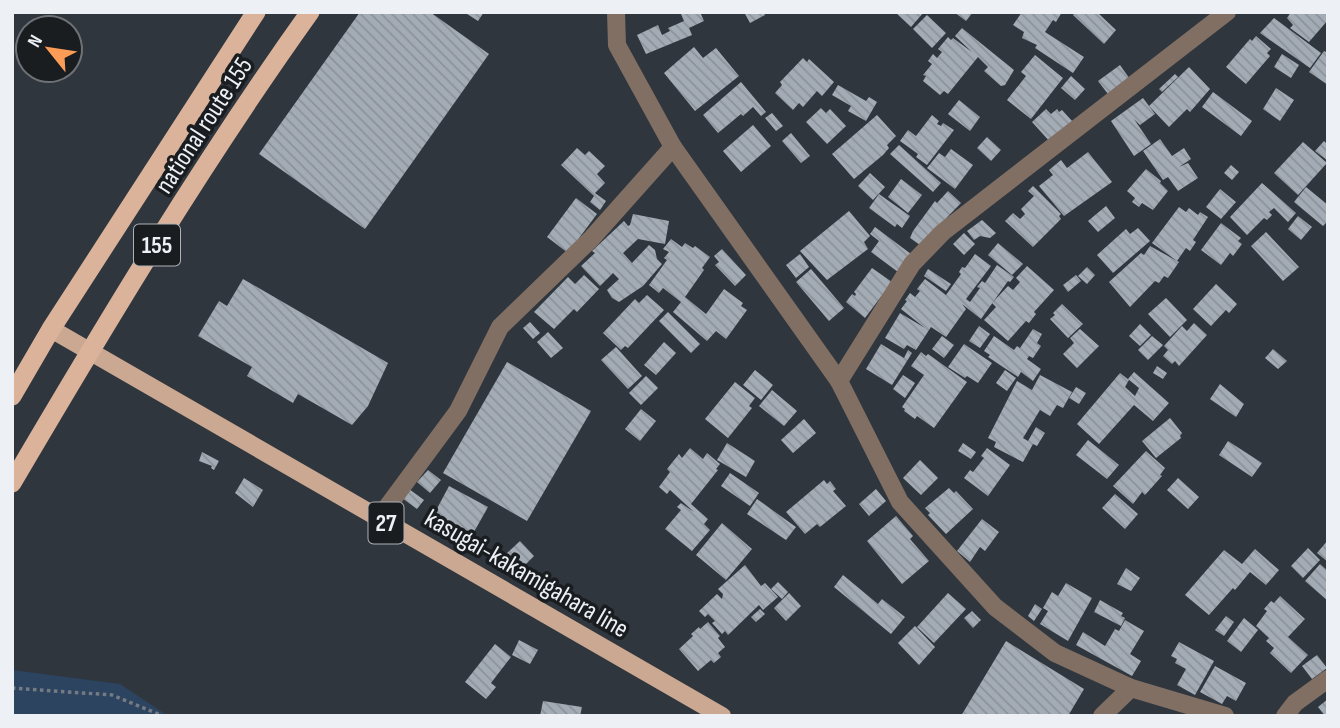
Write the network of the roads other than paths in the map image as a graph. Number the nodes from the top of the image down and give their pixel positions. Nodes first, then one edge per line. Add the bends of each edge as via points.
1 (256, 12) edge
2 (310, 12) edge
3 (616, 12) edge
4 (1227, 12) edge
5 (673, 146) junction
6 (51, 328) junction
7 (89, 351) junction
8 (839, 381) junction
9 (12, 396) edge
10 (12, 483) edge
11 (379, 518) junction
12 (1328, 679) edge
13 (1131, 688) junction
14 (722, 716) edge
15 (1102, 716) edge
16 (1225, 716) edge
17 (1285, 716) edge

1 - 6 highway, national route 155 / 155
2 - 7 highway, national route 155 / 155 via 264,76
3 - 5 street via 617,46
4 - 8 street via 943,232 912,264
5 - 8 street
5 - 11 street via 591,239 500,327 458,411
6 - 7 main road, kasugai-kakamigahara line / 27
6 - 9 highway, national route 155 / 155
7 - 10 highway, national route 155 / 155
7 - 11 main road, kasugai-kakamigahara line / 27
8 - 13 street via 900,502 995,607 1055,653
11 - 14 main road, kasugai-kakamigahara line / 27
12 - 17 street
13 - 15 street
13 - 16 street

